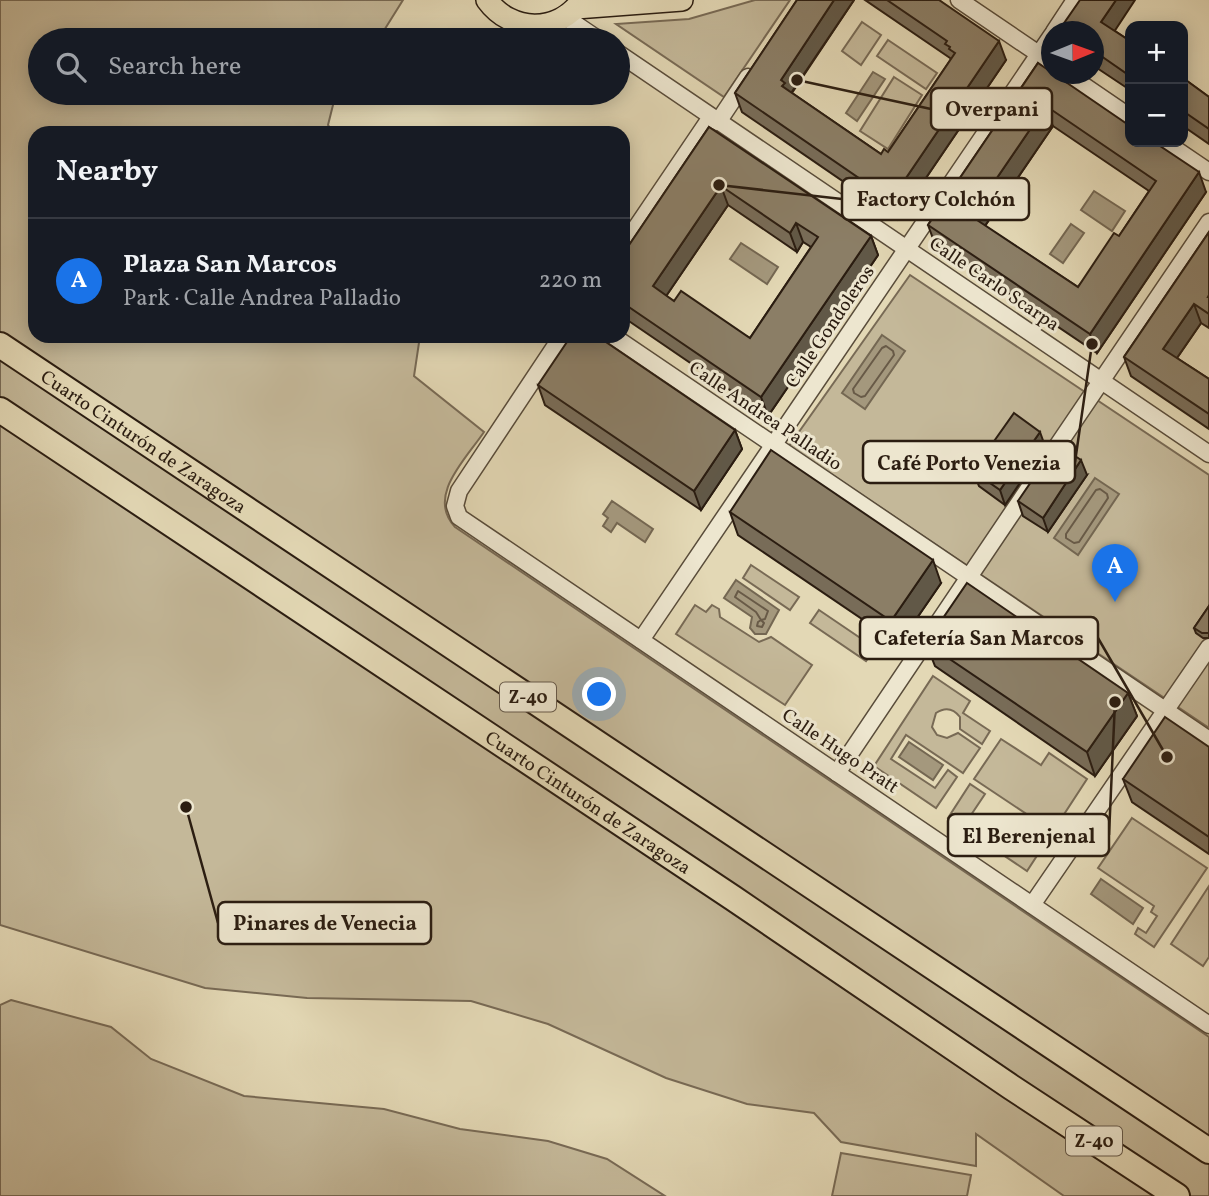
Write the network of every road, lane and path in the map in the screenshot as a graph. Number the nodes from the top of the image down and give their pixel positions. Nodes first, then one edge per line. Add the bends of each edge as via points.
1 (486, 0) edge
2 (682, 0) edge
3 (959, 0) edge
4 (1075, 0) edge
5 (574, 8) edge
6 (1061, 21) edge
7 (590, 28) edge
8 (1041, 55) edge
9 (630, 61) edge
10 (756, 64) edge
11 (1041, 64) edge
12 (1082, 84) edge
13 (1125, 114) edge
14 (714, 120) junction
15 (1173, 147) edge
16 (1209, 172) edge
17 (1209, 222) edge
18 (630, 237) edge
19 (907, 248) junction
20 (557, 343) edge
21 (623, 343) edge
22 (0, 345) edge
23 (1101, 381) junction
24 (0, 410) edge
25 (773, 445) junction
26 (1209, 454) edge
27 (969, 578) junction
28 (641, 640) junction
29 (1209, 647) edge
30 (1165, 711) junction
31 (1209, 740) edge
32 (836, 773) junction
33 (1032, 905) junction
34 (1209, 1025) edge
35 (1209, 1152) edge
36 (1177, 1196) edge

1 - 5 main road via 515,23 543,25
2 - 5 main road
3 - 8 street
4 - 6 street, Calle Gondoleros
5 - 7 street
9 - 14 street, Calle Carlo Scarpa
10 - 14 street
11 - 19 street, Calle Gondoleros
12 - 13 street
14 - 18 street
14 - 19 street, Calle Carlo Scarpa
15 - 16 street
17 - 23 street
19 - 23 street, Calle Carlo Scarpa
19 - 25 street, Calle Gondoleros
20 - 28 street, Calle Hugo Pratt via 464,482 455,498 458,517
21 - 25 street, Calle Andrea Palladio
22 - 35 highway, Cuarto Cinturón de Zaragoza / Z-40
23 - 26 street, Calle Carlo Scarpa
23 - 27 street
24 - 36 highway, Cuarto Cinturón de Zaragoza / Z-40
25 - 27 street, Calle Andrea Palladio
25 - 28 street, Calle Gondoleros
27 - 30 street, Calle Andrea Palladio
27 - 32 street
28 - 32 street, Calle Hugo Pratt
29 - 30 street
30 - 31 street, Calle Andrea Palladio
30 - 33 street
32 - 33 street, Calle Hugo Pratt
33 - 34 street, Calle Hugo Pratt

